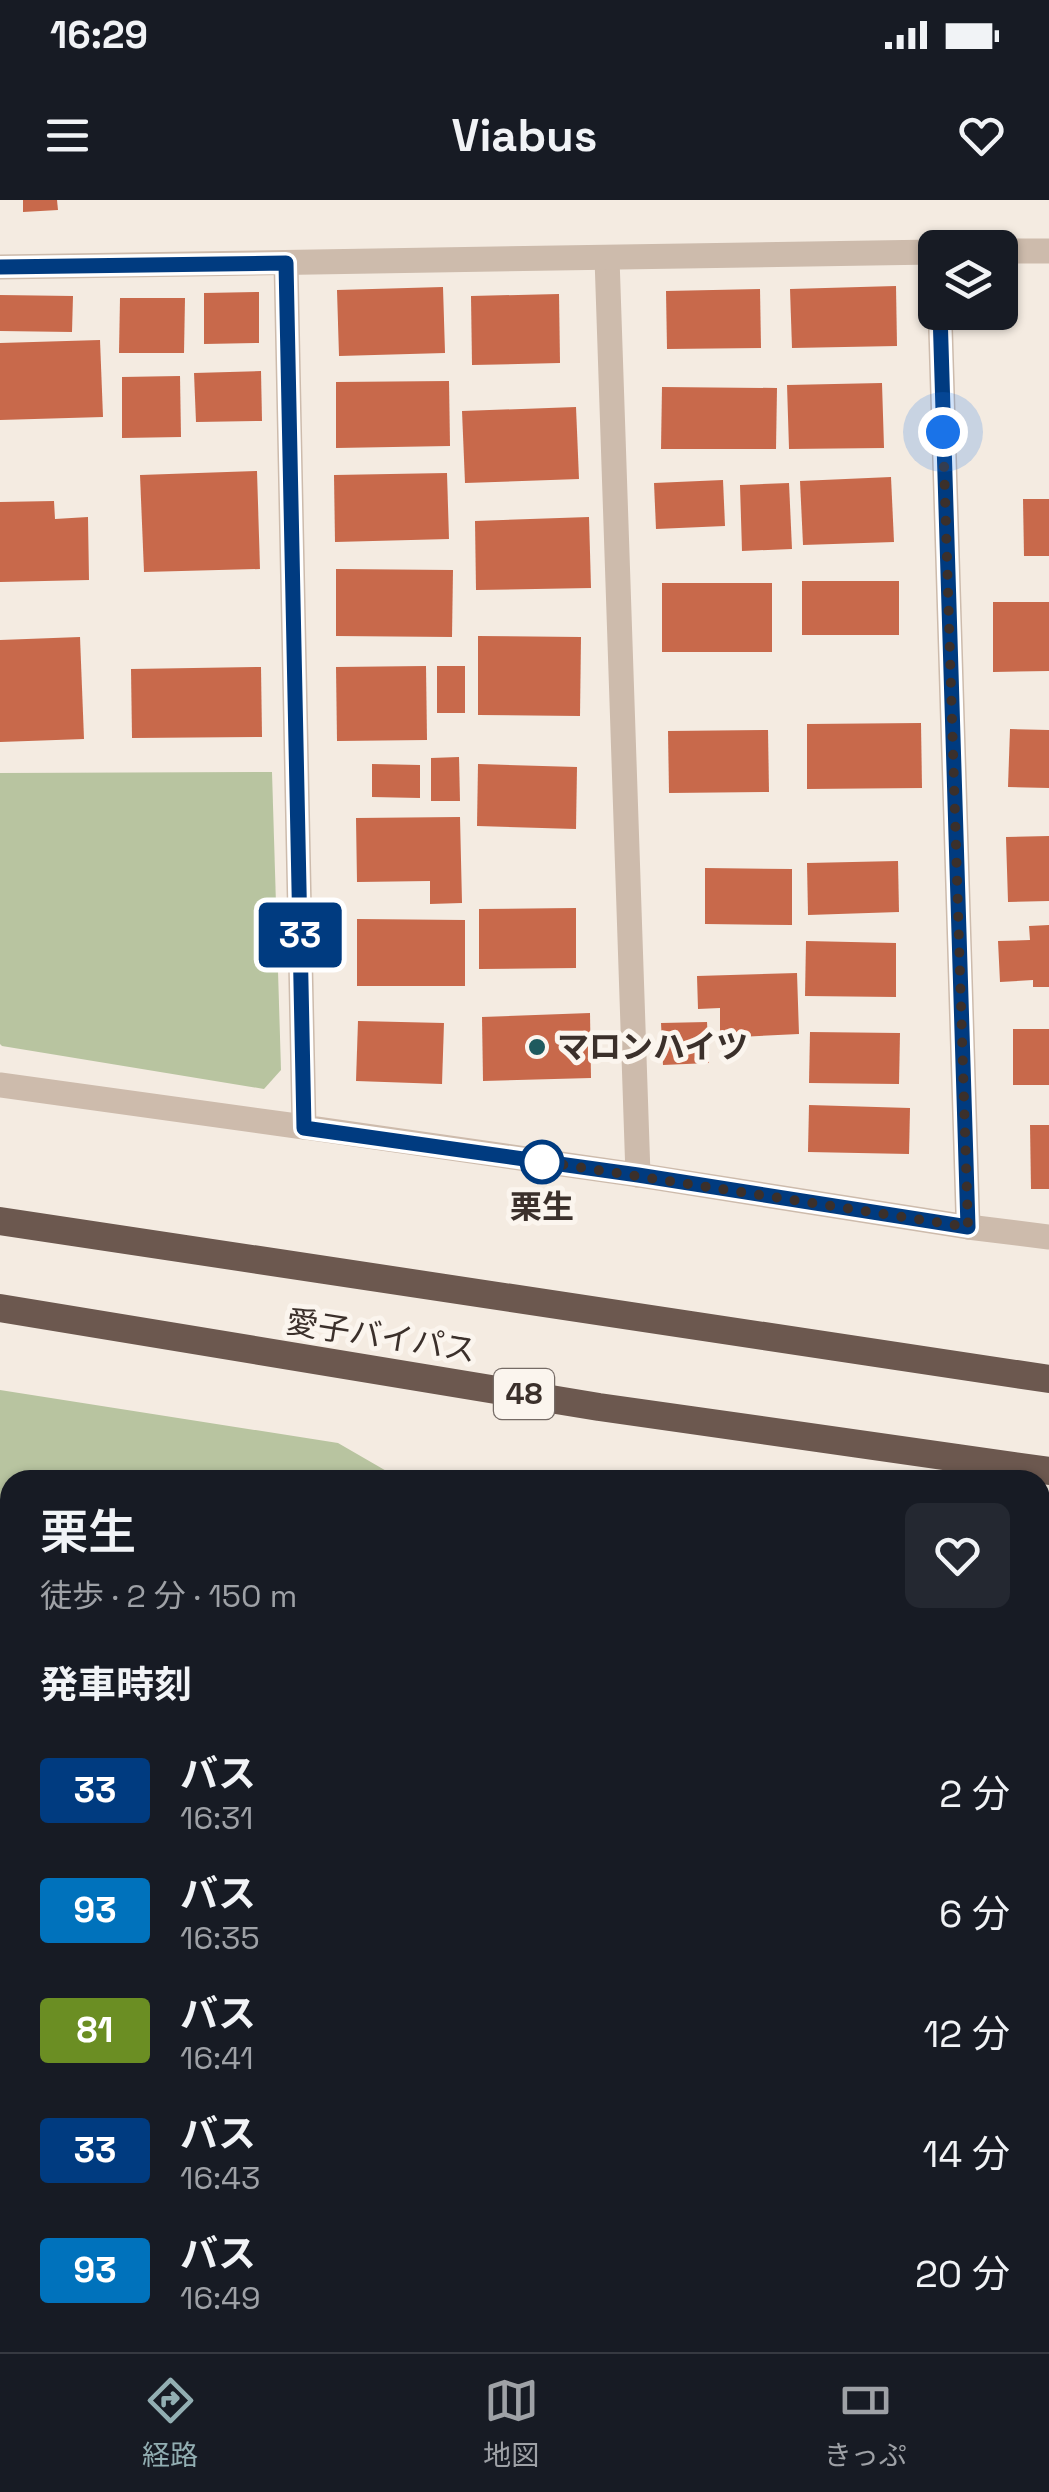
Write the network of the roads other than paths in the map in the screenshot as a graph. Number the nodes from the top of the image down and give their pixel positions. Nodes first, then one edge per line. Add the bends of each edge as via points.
1 (1049, 250) edge
2 (1018, 251) edge
3 (918, 252) edge
4 (607, 258) junction
5 (286, 263) junction
6 (0, 267) edge
7 (941, 330) edge
8 (0, 1085) edge
9 (304, 1128) junction
10 (638, 1175) junction
11 (0, 1221) edge
12 (968, 1227) junction
13 (1049, 1237) edge
14 (0, 1308) edge
15 (1049, 1379) edge
16 (1035, 1470) edge

1 - 2 street
3 - 4 street
4 - 5 street
4 - 10 street
5 - 6 street
5 - 9 street
7 - 12 street
8 - 9 street
9 - 10 street
10 - 12 street
11 - 15 highway, 愛子バイパス
12 - 13 street
14 - 16 highway, 愛子バイパス / 48 via 598,1407

